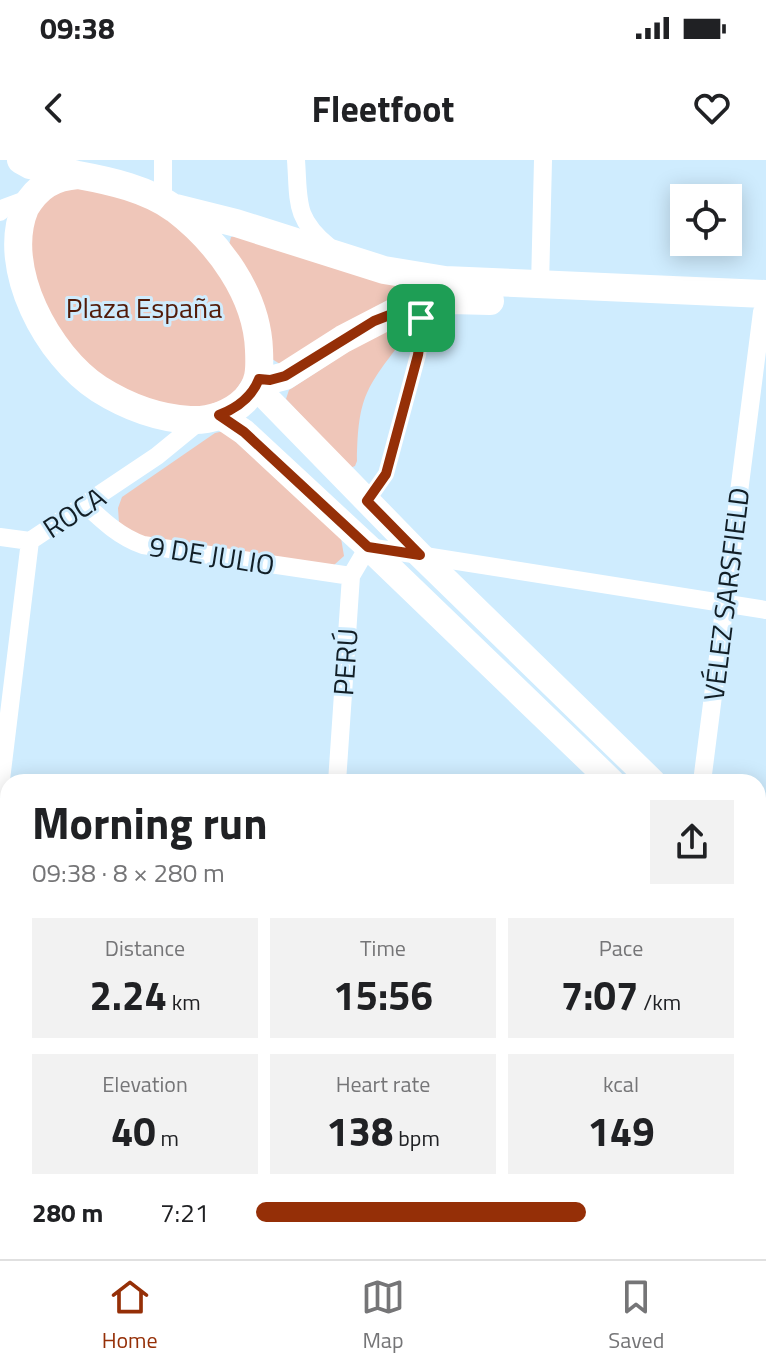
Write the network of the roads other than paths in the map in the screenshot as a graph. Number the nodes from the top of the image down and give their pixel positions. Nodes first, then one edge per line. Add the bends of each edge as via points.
1 (163, 160) edge
2 (296, 160) edge
3 (543, 160) edge
4 (50, 166) edge
5 (31, 198) junction
6 (167, 204) junction
7 (1, 207) edge
8 (14, 254) junction
9 (341, 258) junction
10 (540, 286) junction
11 (418, 304) junction
12 (765, 306) edge
13 (257, 383) junction
14 (210, 418) junction
15 (367, 501) junction
16 (86, 505) junction
17 (0, 537) edge
18 (30, 541) junction
19 (368, 547) junction
20 (420, 555) junction
21 (351, 576) junction
22 (725, 603) junction
23 (766, 610) edge
24 (2, 774) edge
25 (338, 774) edge
26 (604, 774) edge
27 (645, 774) edge
28 (703, 774) edge

1 - 6 street
2 - 9 street via 301,215 312,233
3 - 10 street
4 - 5 main road via 60,177
4 - 6 main road via 144,192
5 - 7 street
5 - 8 main road via 16,228
6 - 9 main road
6 - 13 main road via 201,233 243,288 259,339
7 - 8 main road
8 - 14 main road via 19,284 33,314 74,368 132,406 157,415
9 - 10 main road via 445,280
10 - 12 main road
11 - 12 main road via 450,300
11 - 13 main road via 374,321 285,376
11 - 15 lane via 418,355 386,474
12 - 22 street, VÉLEZ SARSFIELD
13 - 14 main road via 236,408
13 - 15 main road
14 - 16 street, ROCA
14 - 19 main road via 244,432
15 - 20 main road
16 - 18 street, ROCA
16 - 21 street, 9 DE JULIO via 112,529 143,545
17 - 18 street
18 - 24 street, ROCA
19 - 20 street
19 - 21 street, PERÚ
19 - 26 main road
20 - 22 street
20 - 27 main road
21 - 25 street, PERÚ
22 - 23 street
22 - 28 street, VÉLEZ SARSFIELD

